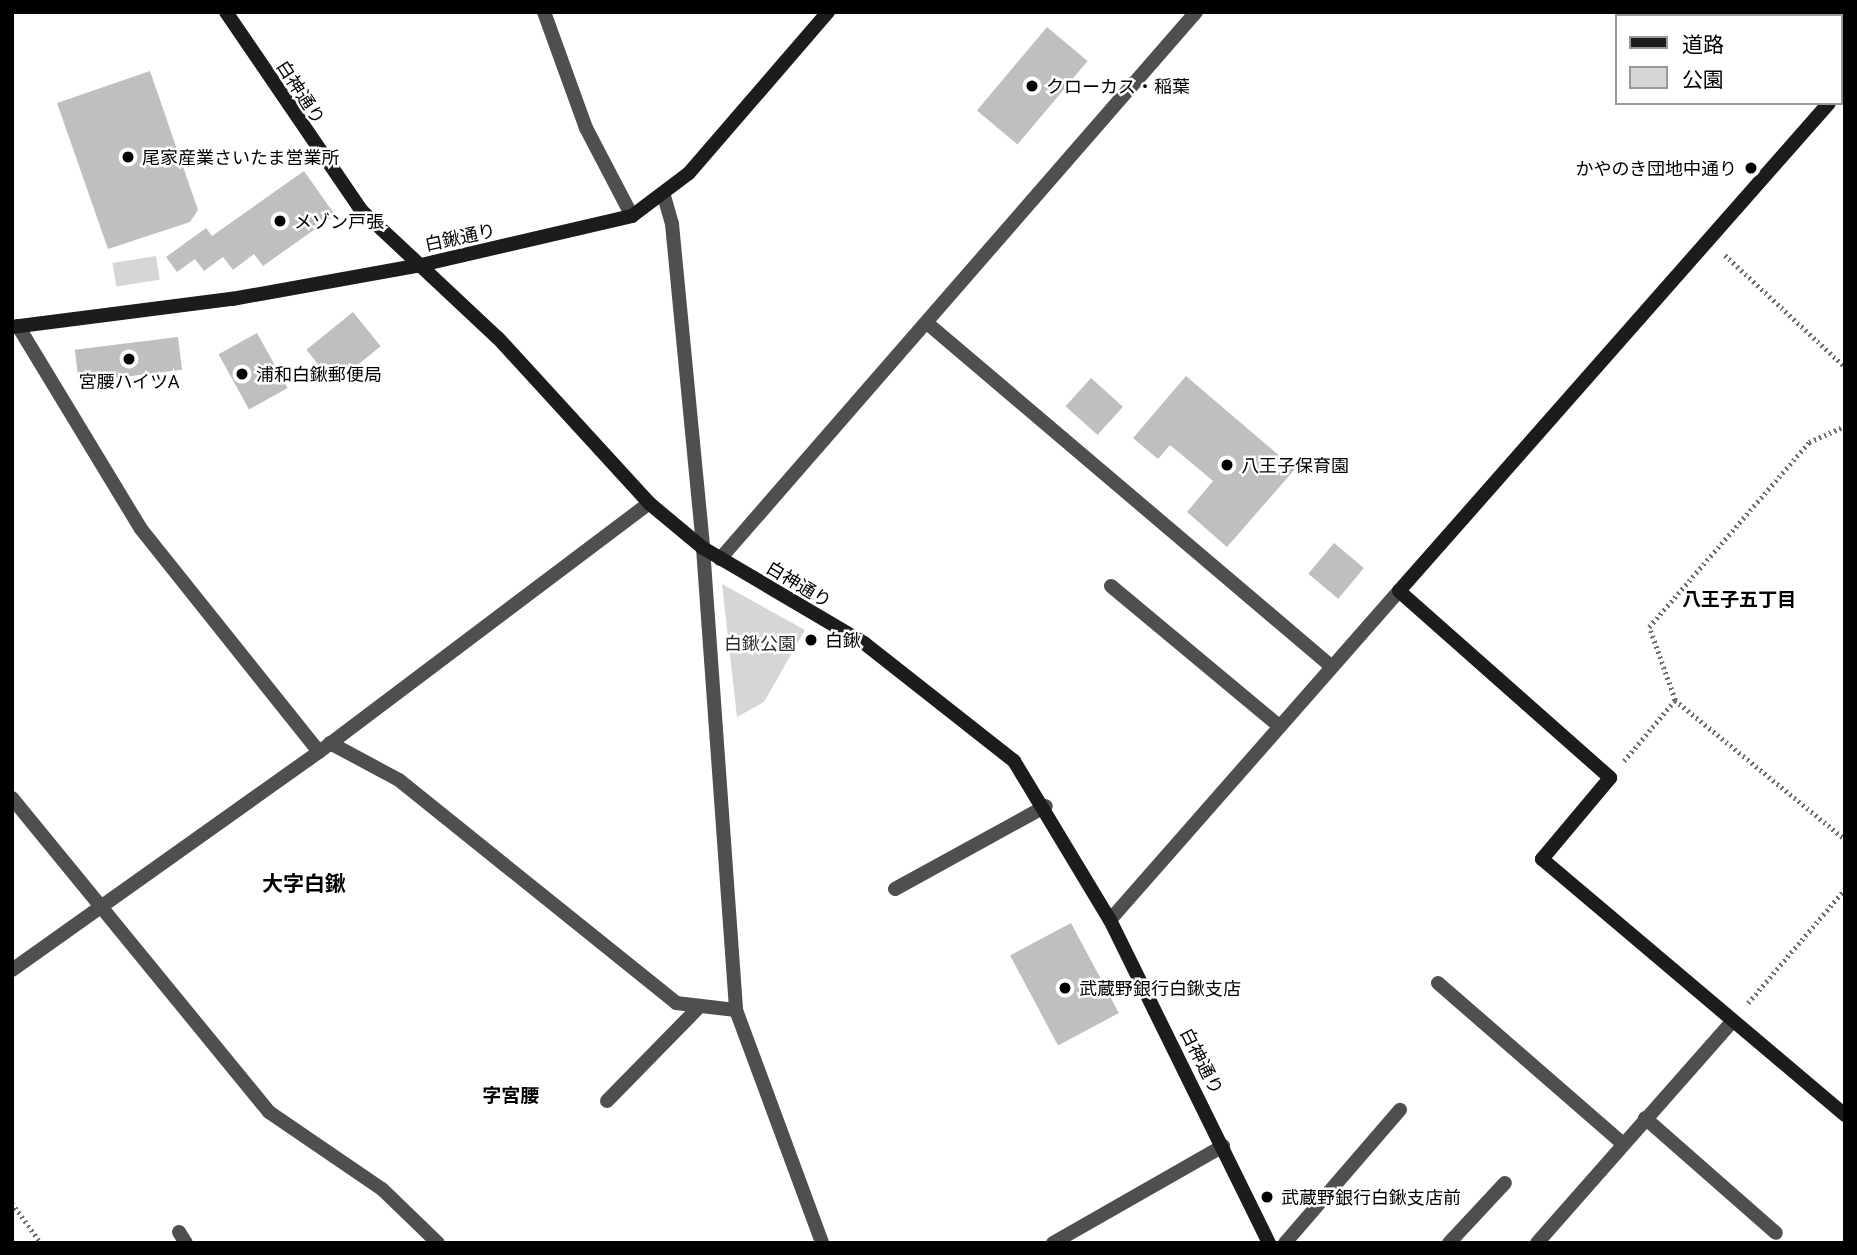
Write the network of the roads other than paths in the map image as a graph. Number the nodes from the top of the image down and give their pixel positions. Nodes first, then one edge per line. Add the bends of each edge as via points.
1 (226, 12) edge
2 (544, 12) edge
3 (828, 12) edge
4 (1196, 12) edge
5 (1827, 105) edge
6 (664, 196) junction
7 (632, 216) junction
8 (421, 265) junction
9 (926, 323) junction
10 (15, 327) edge
11 (649, 503) junction
12 (703, 548) junction
13 (720, 559) junction
14 (1111, 586) dead end
15 (1399, 591) junction
16 (1332, 667) junction
17 (1279, 726) junction
18 (325, 747) junction
19 (12, 798) edge
20 (1046, 806) junction
21 (895, 889) dead end
22 (101, 910) junction
23 (1110, 920) junction
24 (12, 970) edge
25 (1438, 983) dead end
26 (701, 1006) junction
27 (736, 1010) junction
28 (1732, 1022) junction
29 (607, 1101) dead end
30 (1399, 1110) dead end
31 (1845, 1115) edge
32 (1645, 1118) junction
33 (1623, 1144) junction
34 (1223, 1146) junction
35 (1505, 1183) dead end
36 (1776, 1233) dead end
37 (438, 1243) edge
38 (822, 1243) edge
39 (1053, 1243) edge
40 (1269, 1243) edge
41 (1285, 1243) edge
42 (1449, 1243) edge
43 (1536, 1243) edge

1 - 8 street, 白神通り via 329,169 361,210
2 - 7 street via 586,128
3 - 6 street, 白鍬通り
4 - 9 street
5 - 15 street
6 - 7 street, 白鍬通り
6 - 12 street via 672,224
7 - 8 street, 白鍬通り
8 - 10 street, 白鍬通り via 232,299
8 - 11 street, 白神通り via 498,338
9 - 13 street
9 - 16 street
10 - 18 street via 141,528
11 - 12 street, 白神通り
11 - 18 street
12 - 13 street, 白神通り
12 - 27 street
13 - 20 street, 白神通り via 864,643 960,715 1014,761
14 - 17 street
15 - 16 street
15 - 28 street via 1610,778 1542,859
16 - 17 street
17 - 23 street
18 - 22 street
18 - 26 street via 399,780 676,1003
19 - 22 street
20 - 21 street
20 - 23 street, 白神通り
22 - 24 street
22 - 37 street via 269,1112 382,1189
23 - 34 street, 白神通り
25 - 33 street
26 - 27 street
26 - 29 street
27 - 38 street
28 - 31 street
28 - 32 street
30 - 41 street
32 - 33 street
32 - 36 street
33 - 43 street
34 - 39 street
34 - 40 street, 白神通り
35 - 42 street

